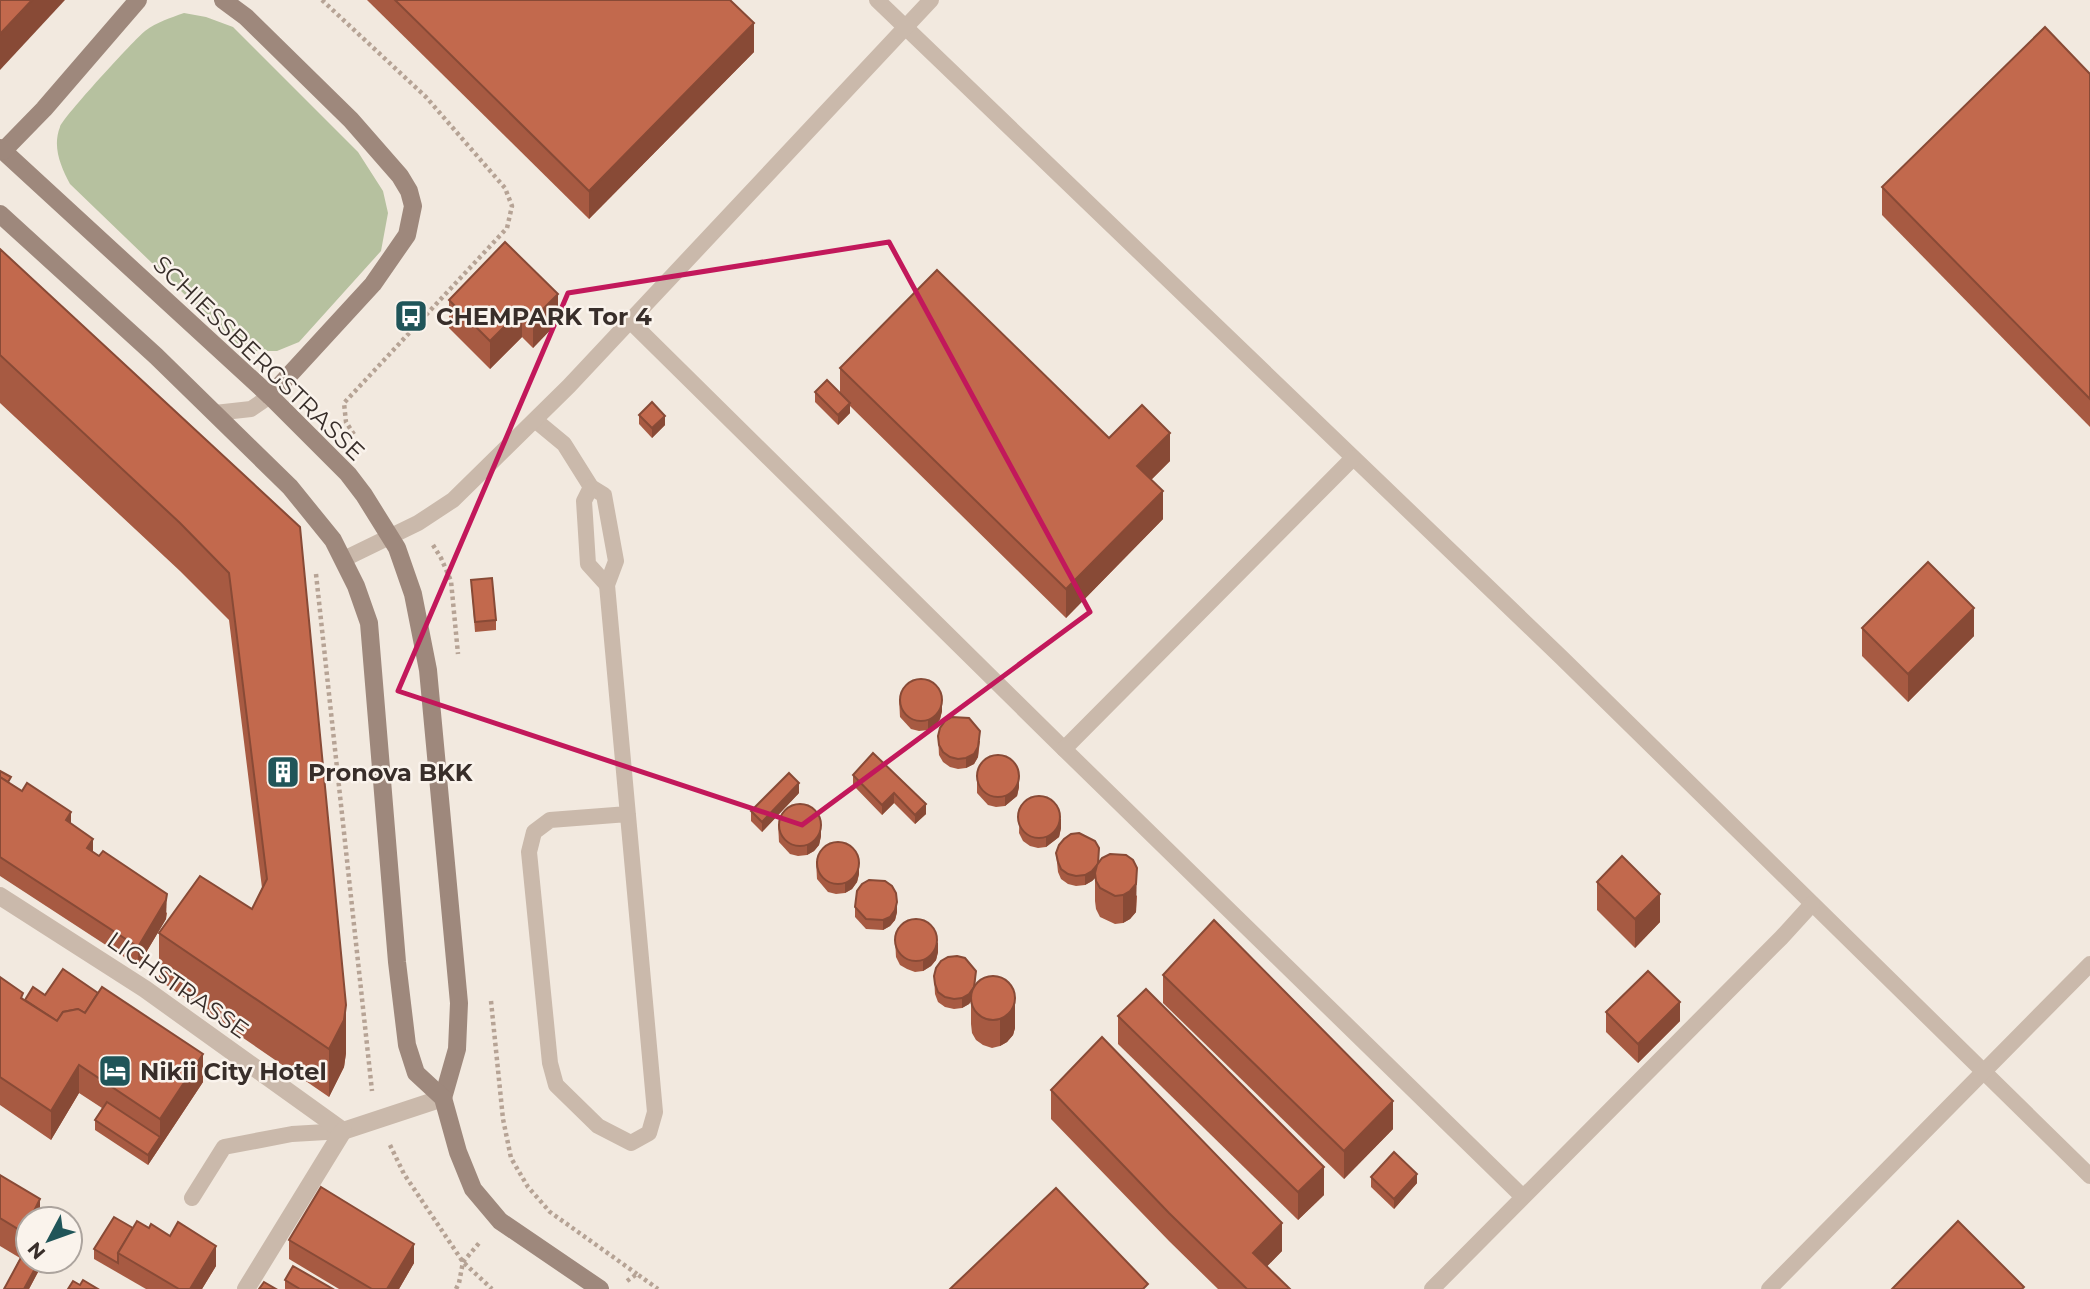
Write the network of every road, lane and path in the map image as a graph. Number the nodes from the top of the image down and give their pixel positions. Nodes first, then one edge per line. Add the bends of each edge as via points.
1 (138, 0) edge
2 (223, 0) edge
3 (877, 0) edge
4 (931, 0) edge
5 (245, 8) edge
6 (904, 27) junction
7 (1, 151) edge
8 (0, 214) edge
9 (630, 321) junction
10 (270, 396) junction
11 (215, 413) junction
12 (535, 420) junction
13 (1353, 458) junction
14 (591, 487) junction
15 (418, 523) junction
16 (390, 536) junction
17 (344, 559) junction
18 (315, 566) dead end
19 (607, 585) junction
20 (459, 664) dead end
21 (1064, 748) junction
22 (628, 814) junction
23 (0, 896) edge
24 (1812, 904) junction
25 (2090, 964) edge
26 (491, 995) dead end
27 (1984, 1072) junction
28 (443, 1098) junction
29 (378, 1121) junction
30 (343, 1131) junction
31 (2090, 1176) edge
32 (1523, 1197) junction
33 (192, 1198) dead end
34 (500, 1221) junction
35 (463, 1262) junction
36 (637, 1274) junction
37 (627, 1281) dead end
38 (246, 1289) edge
39 (456, 1289) edge
40 (492, 1289) edge
41 (600, 1289) edge
42 (658, 1289) edge
43 (1432, 1289) edge
44 (1769, 1289) edge

1 - 7 main road via 44,109
2 - 5 main road
3 - 6 lane
4 - 6 lane
5 - 10 main road via 400,176 413,206 407,235 373,284
6 - 9 lane
6 - 13 lane
7 - 10 main road, SCHIESSBERGSTRASSE
8 - 11 main road
9 - 12 lane
9 - 21 lane
10 - 11 lane via 251,409
10 - 16 main road, SCHIESSBERGSTRASSE via 348,474
11 - 17 main road via 290,487
12 - 14 lane via 564,444
12 - 15 lane via 453,500
13 - 21 lane
13 - 24 lane
14 - 19 lane via 584,501 588,564
14 - 19 lane via 604,495 608,506 616,561
15 - 16 lane
15 - 20 path via 451,581
16 - 17 lane
16 - 28 main road, SCHIESSBERGSTRASSE via 413,594 428,670 459,1003 457,1049
17 - 28 main road via 369,623 407,1045 416,1073
18 - 29 path
19 - 22 lane
21 - 32 lane
22 - 22 lane via 655,1112 649,1133 631,1143 598,1126 556,1085 529,852 534,832 550,820
23 - 30 street, LICHSTRASSE via 145,989
24 - 27 lane
24 - 32 lane
25 - 27 lane
26 - 36 path via 511,1158 550,1212
27 - 31 lane
27 - 44 lane
28 - 29 street
28 - 34 main road via 473,1189
29 - 30 street
29 - 35 path via 404,1174
30 - 33 lane via 292,1134 224,1147
30 - 38 street
32 - 43 lane
34 - 35 path
34 - 41 main road
35 - 39 path
35 - 40 path
36 - 37 path
36 - 42 path

